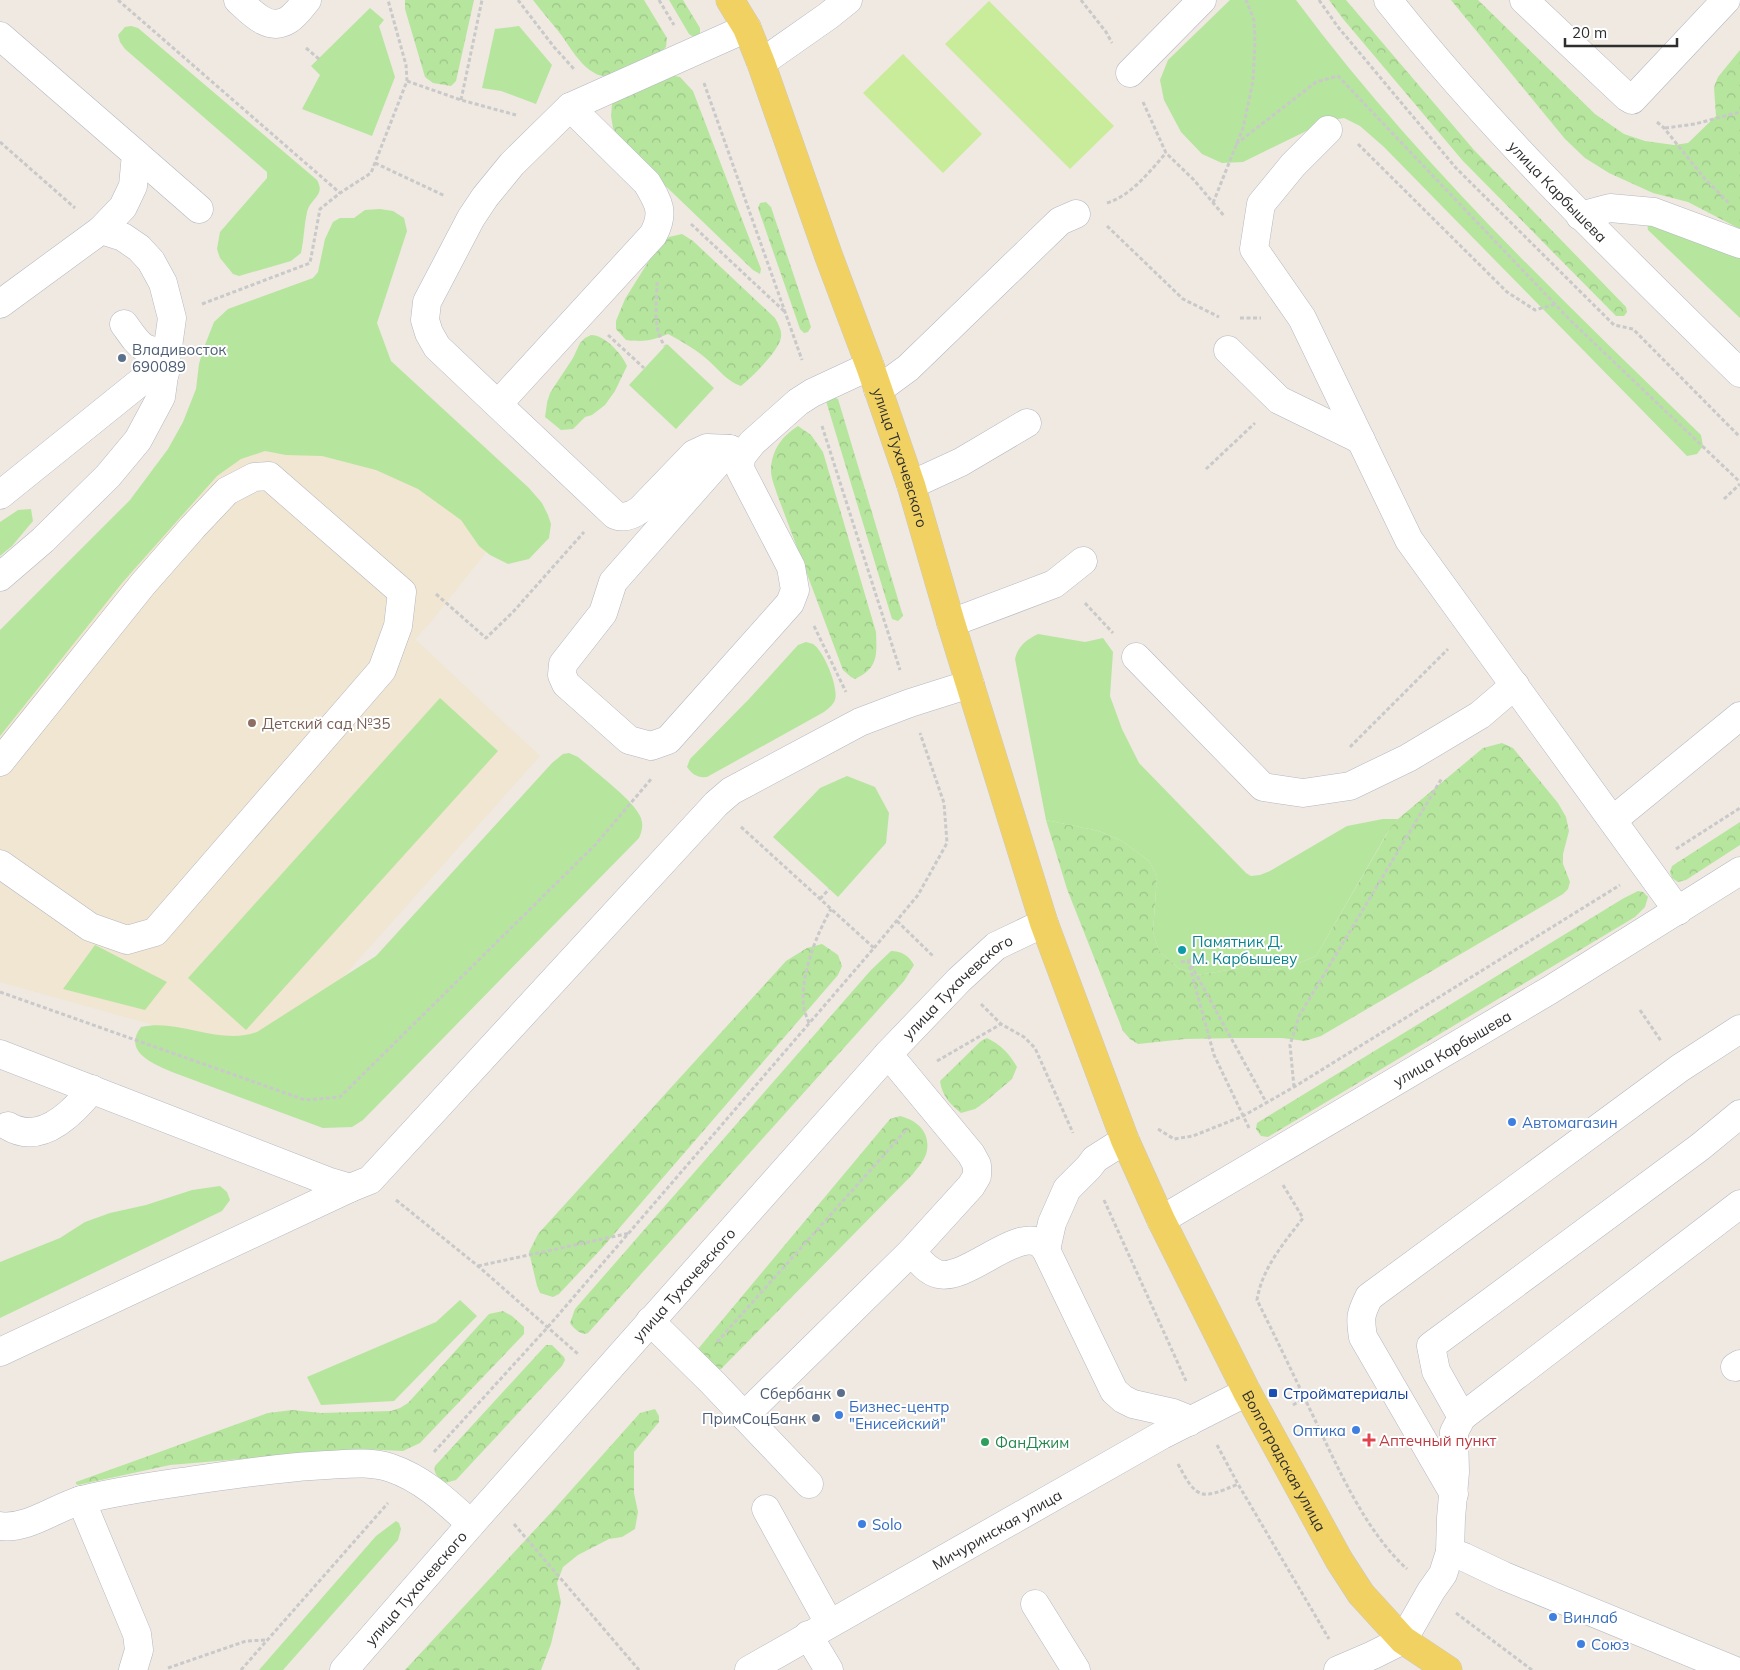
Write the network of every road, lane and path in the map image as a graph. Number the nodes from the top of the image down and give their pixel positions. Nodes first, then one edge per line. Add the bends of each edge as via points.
1 (118, 0) edge
2 (238, 0) edge
3 (307, 0) edge
4 (388, 0) edge
5 (482, 0) edge
6 (518, 0) edge
7 (659, 0) edge
8 (730, 0) edge
9 (848, 0) edge
10 (1081, 0) edge
11 (1202, 0) edge
12 (1246, 0) edge
13 (1318, 0) edge
14 (1388, 0) edge
15 (1524, 0) edge
16 (1726, 0) edge
17 (747, 28) junction
18 (0, 36) edge
19 (691, 53) junction
20 (761, 63) junction
21 (1130, 73) junction
22 (406, 81) junction
23 (598, 95) junction
24 (461, 100) junction
25 (1632, 100) junction
26 (1740, 112) edge
27 (561, 116) junction
28 (1664, 128) junction
29 (1328, 130) joint
30 (0, 142) edge
31 (1236, 144) junction
32 (1166, 153) junction
33 (136, 154) junction
34 (375, 163) junction
35 (340, 193) junction
36 (1723, 197) dead end
37 (1213, 202) junction
38 (123, 207) junction
39 (199, 209) dead end
40 (475, 212) junction
41 (1083, 212) junction
42 (1224, 216) dead end
43 (1580, 216) junction
44 (689, 222) dead end
45 (101, 230) junction
46 (653, 235) junction
47 (1740, 244) edge
48 (0, 304) edge
49 (1556, 304) junction
50 (786, 313) junction
51 (172, 318) junction
52 (1221, 318) dead end
53 (1239, 318) dead end
54 (1302, 318) junction
55 (124, 324) dead end
56 (604, 331) dead end
57 (665, 346) dead end
58 (1228, 350) dead end
59 (167, 361) junction
60 (644, 368) dead end
61 (1740, 374) edge
62 (874, 378) junction
63 (812, 393) junction
64 (1279, 400) junction
65 (498, 404) junction
66 (1027, 422) dead end
67 (1740, 436) edge
68 (1361, 440) junction
69 (736, 453) junction
70 (1206, 469) dead end
71 (1740, 483) edge
72 (911, 485) junction
73 (0, 495) edge
74 (1724, 499) dead end
75 (606, 508) junction
76 (1083, 561) dead end
77 (0, 576) edge
78 (432, 590) dead end
79 (951, 623) junction
80 (1471, 625) junction
81 (818, 632) dead end
82 (1136, 657) dead end
83 (970, 684) junction
84 (1515, 685) junction
85 (1740, 716) edge
86 (860, 722) junction
87 (651, 746) junction
88 (1345, 751) dead end
89 (0, 762) edge
90 (1445, 773) dead end
91 (716, 804) junction
92 (1740, 808) edge
93 (1613, 820) junction
94 (0, 864) edge
95 (1647, 868) junction
96 (1740, 871) edge
97 (829, 889) dead end
98 (820, 899) junction
99 (832, 909) junction
100 (1678, 911) junction
101 (897, 921) dead end
102 (1044, 924) junction
103 (1200, 958) dead end
104 (1188, 960) junction
105 (1181, 962) dead end
106 (959, 980) junction
107 (0, 992) edge
108 (809, 1024) junction
109 (1001, 1024) junction
110 (1740, 1029) edge
111 (0, 1054) edge
112 (888, 1054) junction
113 (907, 1078) junction
114 (1294, 1086) junction
115 (92, 1088) junction
116 (1266, 1102) junction
117 (930, 1104) junction
118 (1740, 1114) edge
119 (1243, 1116) junction
120 (1151, 1125) dead end
121 (8, 1126) dead end
122 (1125, 1140) junction
123 (1267, 1158) junction
124 (1089, 1168) junction
125 (360, 1184) junction
126 (1740, 1204) edge
127 (1161, 1220) junction
128 (630, 1232) junction
129 (1046, 1250) junction
130 (911, 1252) junction
131 (478, 1266) junction
132 (650, 1321) junction
133 (547, 1328) junction
134 (0, 1352) edge
135 (696, 1367) junction
136 (603, 1375) junction
137 (1247, 1392) junction
138 (744, 1416) junction
139 (1462, 1417) junction
140 (1195, 1418) junction
141 (1162, 1435) junction
142 (412, 1476) junction
143 (809, 1484) dead end
144 (1238, 1484) junction
145 (1454, 1494) junction
146 (492, 1499) junction
147 (81, 1500) junction
148 (766, 1509) dead end
149 (471, 1524) junction
150 (0, 1526) edge
151 (1450, 1552) junction
152 (1431, 1591) junction
153 (1035, 1604) dead end
154 (819, 1629) junction
155 (268, 1640) junction
156 (1403, 1640) junction
157 (1342, 1668) edge
158 (134, 1670) edge
159 (163, 1670) edge
160 (241, 1670) edge
161 (344, 1670) edge
162 (639, 1670) edge
163 (749, 1670) edge
164 (829, 1670) edge
165 (1076, 1670) edge
166 (1448, 1670) edge
167 (1532, 1670) edge
168 (1733, 1670) edge

1 - 35 path
2 - 3 street via 258,18 280,24 290,19
4 - 22 path via 406,65
5 - 24 path
6 - 23 path via 554,47
7 - 19 path
8 - 17 main road, улица Тухачевского
9 - 20 street
10 - 21 path via 1106,32
11 - 21 street
12 - 31 path via 1254,20 1253,81 1243,128
13 - 67 path via 1456,168 1614,325 1633,329
14 - 43 street, улица Карбышева via 1491,123
15 - 25 street
16 - 25 street
17 - 19 street
17 - 20 main road, улица Тухачевского
18 - 33 street
19 - 23 street
19 - 50 path
20 - 62 main road, улица Тухачевского
21 - 32 path
22 - 24 path
22 - 34 path
23 - 27 street
24 - 27 path
25 - 28 path
26 - 28 path
27 - 40 street via 512,164
27 - 46 street via 647,183 660,210
28 - 36 path
29 - 49 path via 1344,131 1507,292 1535,310
29 - 54 street via 1261,204 1254,249
30 - 38 path via 80,211 93,215
31 - 37 path
31 - 49 path via 1316,82 1338,76
32 - 37 path
32 - 41 path via 1138,185 1116,200
33 - 38 street via 133,186
33 - 39 street
34 - 35 path via 371,173
34 - 40 path
35 - 51 path via 320,209 310,263
37 - 42 path
38 - 45 street
40 - 65 street via 427,302 425,320 437,347
41 - 52 path via 1183,299
41 - 62 street via 1060,221 908,368
43 - 47 street via 1610,208 1654,212
43 - 61 street, улица Карбышева
44 - 50 path
45 - 48 street
45 - 51 street via 123,237 151,261 163,283
46 - 57 path via 658,253 656,318
46 - 65 street
49 - 71 path
50 - 63 path
51 - 59 street
53 - 54 path
54 - 68 street
55 - 59 street via 148,351 159,352
56 - 60 path
58 - 64 street
59 - 73 street
59 - 77 street via 161,398 138,440 108,476 43,540
62 - 63 street
62 - 72 main road, улица Тухачевского
63 - 69 street
64 - 68 street
64 - 70 path
65 - 75 street
66 - 72 street via 961,462
68 - 80 street via 1410,540
69 - 75 street via 707,448 694,454 642,509 631,515 621,517
69 - 87 street via 740,469 792,567 795,590 785,610 668,740
69 - 87 street via 613,582 604,613 563,664 562,675 566,684 629,740
71 - 74 path
72 - 79 main road, улица Тухачевского
75 - 78 path via 486,638
76 - 79 street via 1054,584
79 - 83 main road, улица Тухачевского
80 - 84 street
80 - 88 path
81 - 86 path
82 - 84 street via 1263,787 1303,793 1350,786 1408,758 1480,715
83 - 86 street
83 - 102 main road, улица Тухачевского
84 - 93 street
85 - 93 street
86 - 91 street via 731,791
87 - 107 path via 652,778 596,844 340,1097 305,1100
89 - 94 street via 193,527 227,491 254,477 269,476 402,592 398,626 382,670 155,932 127,940 90,927
90 - 114 path via 1299,1016 1290,1045
91 - 98 path
91 - 125 street
92 - 95 path
93 - 95 street
95 - 100 street
95 - 114 path
96 - 100 street, улица Карбышева
97 - 98 path
98 - 99 path
99 - 108 path via 821,928 803,988
99 - 108 path via 874,948
100 - 123 street, улица Карбышева
101 - 106 path
102 - 106 street, улица Тухачевского via 996,946
102 - 122 main road, улица Тухачевского
103 - 104 path
104 - 105 path
104 - 116 path
104 - 119 path via 1214,1055
106 - 109 path
106 - 112 street, улица Тухачевского
108 - 128 path
109 - 113 path
109 - 124 path via 1024,1037 1035,1048
110 - 145 street via 1680,1068 1369,1297 1360,1320 1363,1337
111 - 115 street
112 - 113 street
112 - 132 street, улица Тухачевского
113 - 117 street
114 - 116 path
115 - 121 street via 78,1106 43,1130 18,1132
115 - 125 street via 330,1182
116 - 119 path
117 - 130 street via 971,1154 978,1165 977,1176
117 - 135 path
118 - 139 street via 1431,1346 1436,1371
119 - 120 path via 1193,1136 1174,1138
119 - 123 path
122 - 124 street via 1095,1159
122 - 127 main road, улица Тухачевского
123 - 127 street, улица Карбышева
123 - 152 path via 1303,1218 1266,1270 1257,1300 1344,1480 1397,1560
124 - 129 street via 1067,1189 1052,1223
124 - 140 path
125 - 131 path
125 - 134 street
126 - 139 street
127 - 137 main road, Волгоградская улица
128 - 131 path
128 - 133 path
129 - 130 street via 1038,1242 1025,1239 971,1267 939,1275 930,1271
129 - 140 street via 1114,1391 1133,1404 1188,1419
130 - 138 street
131 - 133 path
132 - 135 street
132 - 136 street, улица Тухачевского
133 - 136 path
133 - 142 path
135 - 138 street
136 - 146 street, улица Тухачевского
137 - 140 street, Мичуринская улица
137 - 156 main road, Волгоградская улица via 1338,1560 1361,1594
138 - 143 street
139 - 145 street via 1454,1432
140 - 141 street, Мичуринская улица
140 - 144 path
141 - 144 path via 1189,1486 1197,1493 1210,1495
141 - 154 street, Мичуринская улица
142 - 147 street via 389,1467 365,1463 301,1466 164,1484
142 - 149 street via 431,1488
142 - 155 path
144 - 157 path
145 - 151 street
146 - 149 street, улица Тухачевского
146 - 162 path
147 - 150 street via 26,1523 9,1528
147 - 158 street via 137,1634 139,1650
148 - 154 street
149 - 161 street, улица Тухачевского
151 - 152 street via 1443,1574
151 - 168 street
152 - 156 street
152 - 167 path
153 - 165 street
154 - 163 street, Мичуринская улица
154 - 164 street
155 - 159 path via 246,1641
155 - 160 path
156 - 157 street
156 - 166 main road, Волгоградская улица

